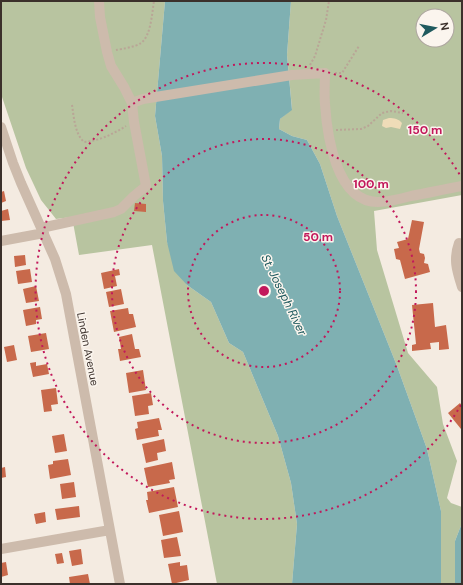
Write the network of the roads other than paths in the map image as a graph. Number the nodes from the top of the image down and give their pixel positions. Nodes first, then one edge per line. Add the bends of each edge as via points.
1 (99, 1) edge
2 (132, 103) junction
3 (1, 127) edge
4 (462, 186) edge
5 (43, 230) junction
6 (1, 241) edge
7 (459, 243) dead end
8 (462, 287) edge
9 (110, 530) junction
10 (1, 549) edge
11 (120, 584) edge

1 - 2 street via 111,66
2 - 4 street via 143,99 297,75 325,73 325,103 336,162 341,176 358,196 377,202
2 - 5 street via 146,186 121,209 114,212
3 - 5 street, Linden Avenue via 20,183
5 - 6 street
5 - 9 street, Linden Avenue via 66,294
7 - 8 street via 455,258
9 - 10 street
9 - 11 street, Linden Avenue

